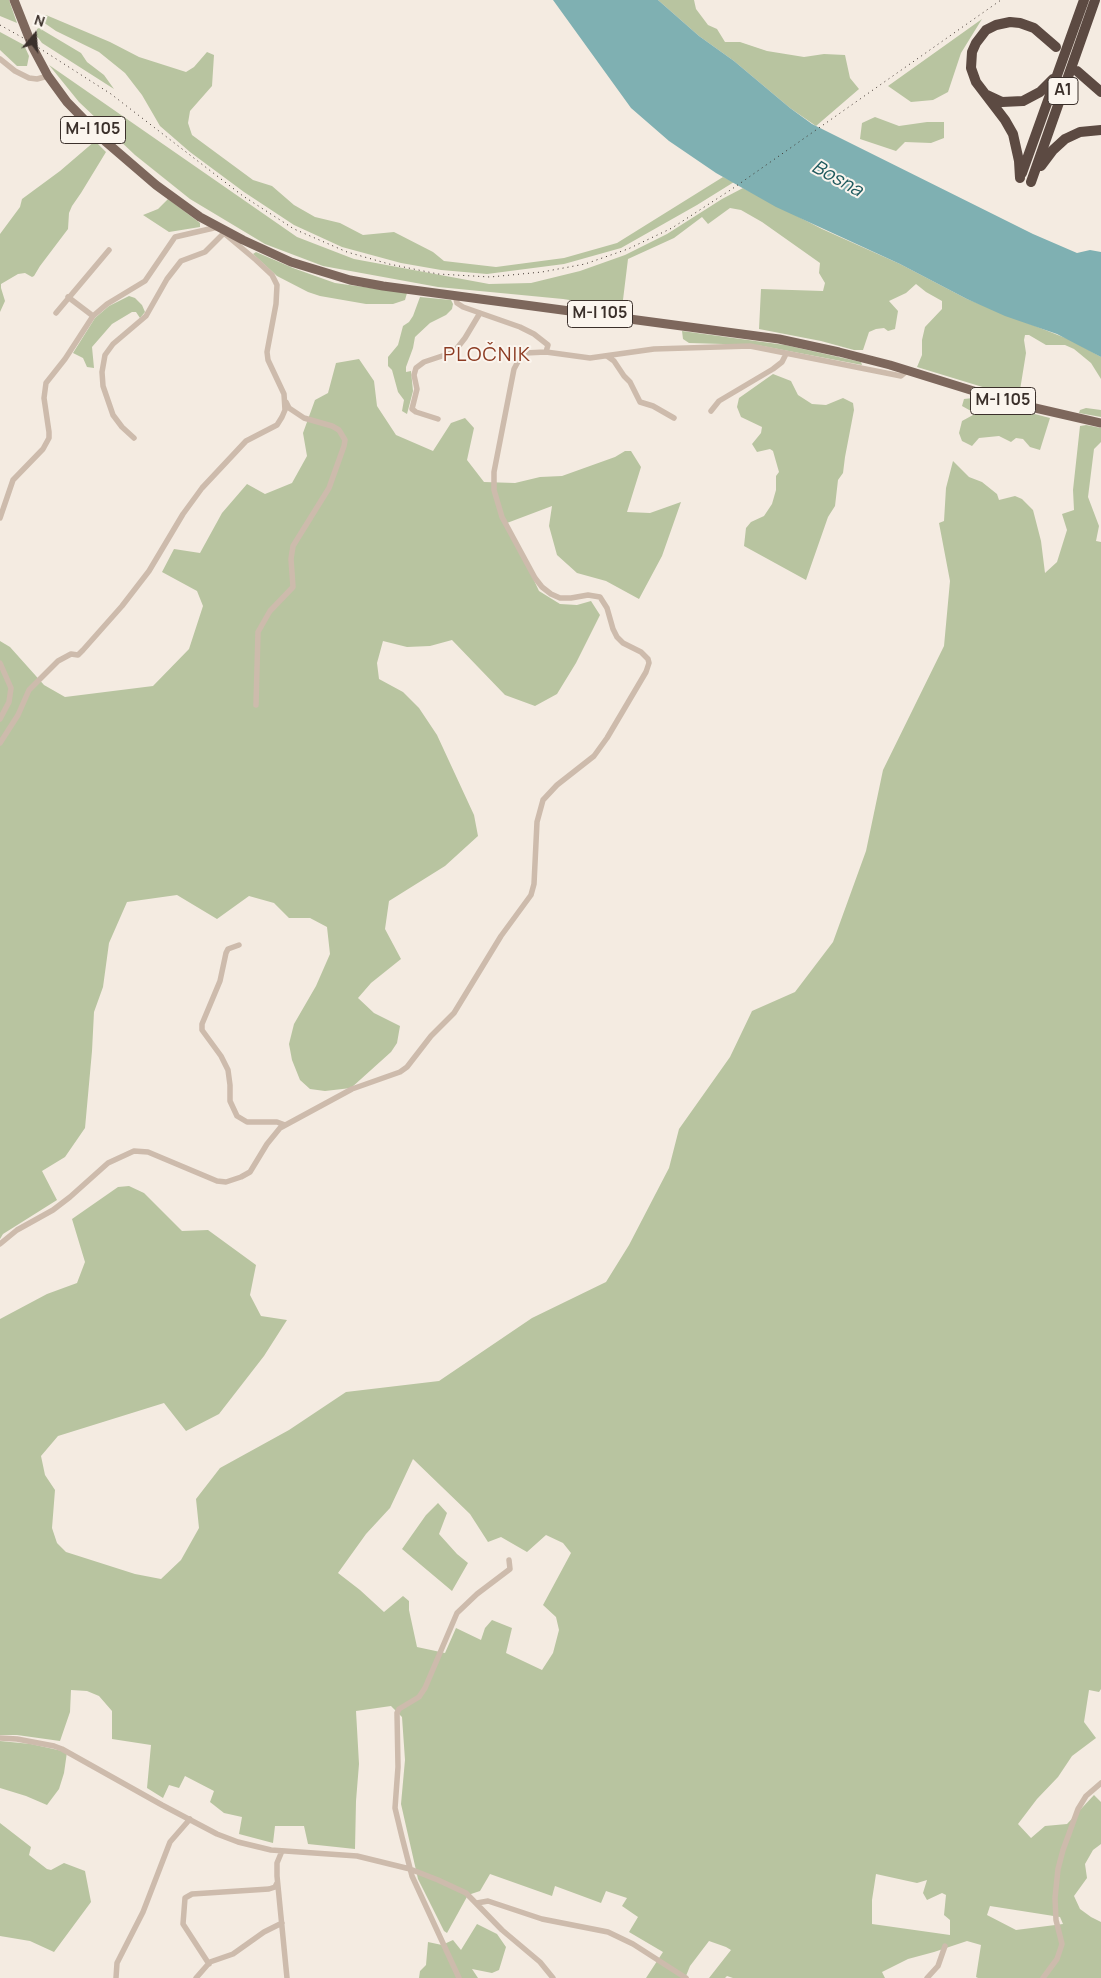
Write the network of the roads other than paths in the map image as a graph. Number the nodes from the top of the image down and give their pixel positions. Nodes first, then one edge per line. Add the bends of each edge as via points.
1 (14, 0) edge
2 (1084, 0) edge
3 (1095, 0) edge
4 (1056, 47) dead end
5 (0, 59) edge
6 (1060, 65) junction
7 (1077, 71) dead end
8 (48, 76) junction
9 (984, 92) junction
10 (1101, 92) edge
11 (1101, 130) edge
12 (222, 230) junction
13 (109, 250) dead end
14 (455, 295) junction
15 (68, 297) junction
16 (480, 313) junction
17 (56, 314) dead end
18 (93, 316) junction
19 (548, 345) junction
20 (546, 352) junction
21 (562, 353) junction
22 (786, 354) junction
23 (607, 356) junction
24 (907, 371) junction
25 (285, 400) junction
26 (712, 411) dead end
27 (674, 418) dead end
28 (438, 419) dead end
29 (1101, 423) edge
30 (134, 438) dead end
31 (0, 518) edge
32 (0, 663) edge
33 (256, 705) dead end
34 (0, 719) edge
35 (0, 743) edge
36 (239, 946) dead end
37 (285, 1125) junction
38 (0, 1244) edge
39 (509, 1560) dead end
40 (0, 1738) edge
41 (1101, 1783) edge
42 (190, 1819) junction
43 (282, 1851) junction
44 (410, 1869) junction
45 (278, 1883) junction
46 (477, 1903) junction
47 (282, 1923) junction
48 (944, 1946) dead end
49 (209, 1964) junction
50 (116, 1978) edge
51 (196, 1978) edge
52 (287, 1978) edge
53 (460, 1978) edge
54 (553, 1978) edge
55 (686, 1978) edge
56 (927, 1978) edge
57 (1043, 1978) edge

1 - 8 main road, M-I 105
2 - 6 highway, A1
3 - 11 highway, A1 via 1031,182 1046,158 1065,139 1080,132
4 - 9 highway via 1038,30 1025,24 1006,22 991,27 978,38 971,58 974,78
5 - 8 street via 29,78
6 - 9 highway via 1048,85 1026,100 1002,102
6 - 9 highway, A1 via 1020,178 1013,134
7 - 10 highway
8 - 12 main road, M-I 105 via 67,102 120,154 182,204
12 - 14 main road, M-I 105 via 270,253 326,273 383,286
12 - 18 street via 175,237 145,281
12 - 25 street via 256,260 277,285 267,352
12 - 30 street via 205,252 182,261 167,279 146,316 105,355 103,386 113,415
13 - 15 street
14 - 16 street via 457,303
14 - 24 main road, M-I 105 via 779,339
15 - 17 street
15 - 18 street
16 - 19 street via 527,330
16 - 28 street via 454,352 416,368 417,389 412,408
18 - 31 street via 46,383 44,398 48,438 43,449 13,480
19 - 20 street
19 - 21 street
20 - 21 street
20 - 37 street via 526,353 514,369 493,482 502,517 542,586 551,594 566,598 600,597 617,637 641,652 648,659 648,668 594,756 556,785 543,800 537,822 531,895 501,936 454,1013 400,1072 352,1089
21 - 23 street via 585,358
22 - 23 street via 732,346 654,349
22 - 24 street via 901,376
22 - 26 street via 773,369 719,401
23 - 27 street via 630,382 640,402
24 - 29 main road, M-I 105 via 1008,402
25 - 33 street via 289,408 304,418 339,430 345,440 329,488 293,546 293,587 270,611 258,632
25 - 35 street via 285,410 277,425 246,441 202,488 148,571 110,621 78,655 71,654 58,661 29,690
32 - 34 street via 11,688 9,702
36 - 37 street via 226,953 220,981 202,1028 228,1070 230,1101 237,1116 247,1122
37 - 38 street via 267,1144 250,1172 231,1181 217,1182 144,1150 121,1156 108,1163 53,1210 28,1223
39 - 44 street via 510,1569 457,1613 425,1688 397,1713 395,1808
40 - 42 street via 62,1749
41 - 57 street via 1086,1796 1078,1809 1063,1850 1054,1898 1062,1944 1057,1959
42 - 43 street via 238,1842
42 - 50 street via 170,1842 143,1912 118,1963
43 - 44 street via 357,1856
43 - 45 street via 277,1863
44 - 46 street via 466,1893
44 - 53 street
45 - 47 street
45 - 49 street via 269,1889 192,1894 185,1898 183,1924
46 - 54 street
46 - 55 street via 488,1901 542,1919 608,1932
47 - 49 street via 234,1954
47 - 52 street
48 - 56 street via 938,1966
49 - 51 street

